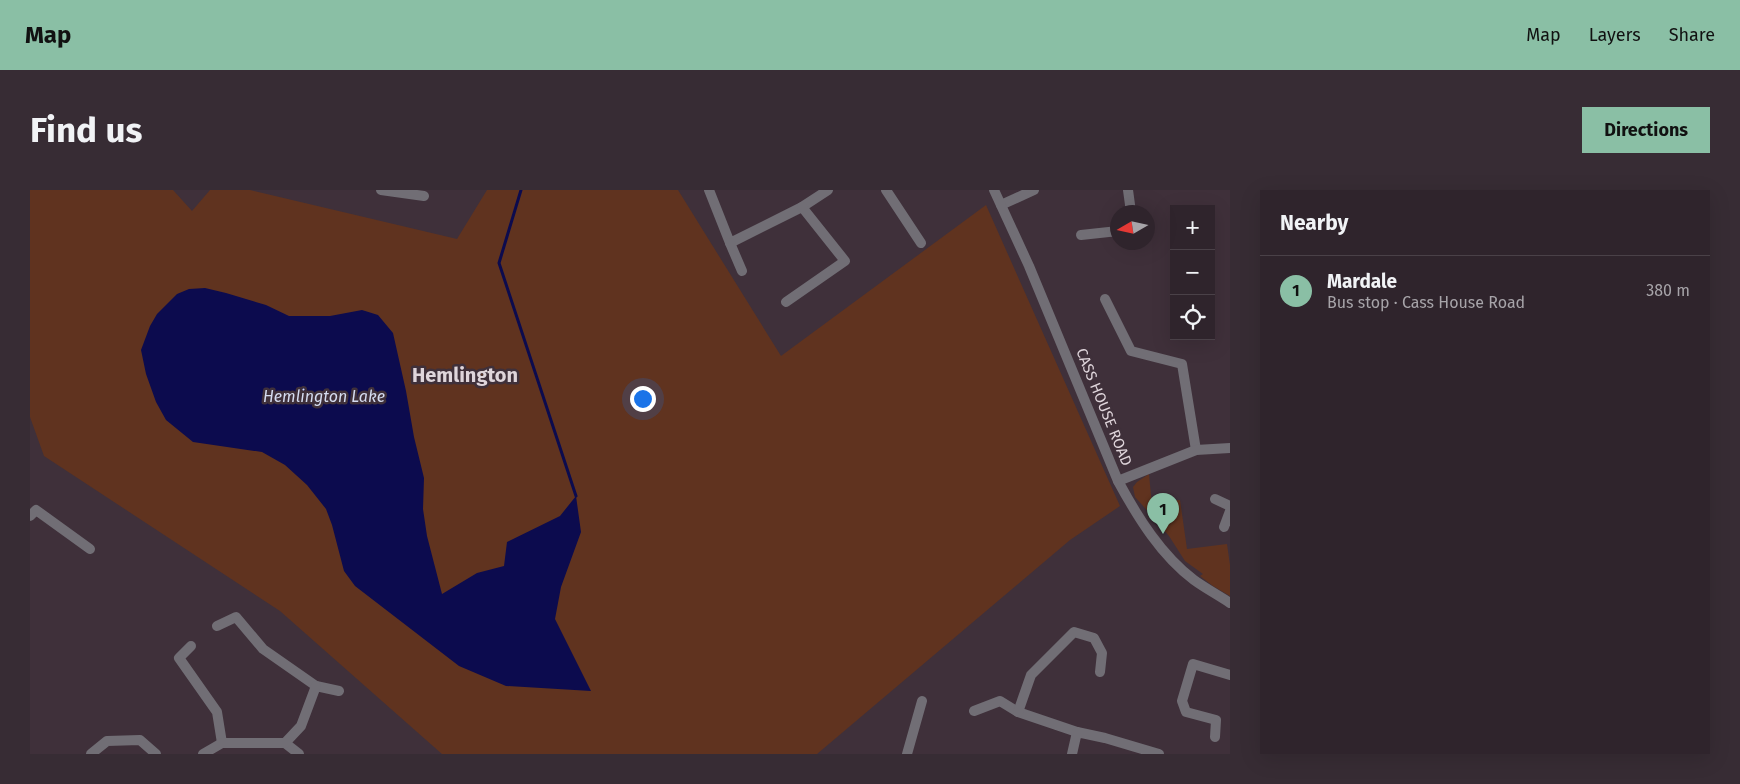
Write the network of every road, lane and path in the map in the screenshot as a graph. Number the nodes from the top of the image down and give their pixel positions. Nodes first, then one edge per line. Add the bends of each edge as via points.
1 (381, 190) edge
2 (709, 190) edge
3 (828, 190) edge
4 (886, 190) edge
5 (994, 190) edge
6 (1034, 190) edge
7 (1128, 190) edge
8 (424, 196) dead end
9 (1001, 205) junction
10 (1130, 205) edge
11 (802, 206) junction
12 (1110, 232) edge
13 (1081, 235) dead end
14 (730, 243) junction
15 (921, 243) dead end
16 (742, 272) dead end
17 (1104, 299) dead end
18 (786, 302) dead end
19 (1230, 448) edge
20 (1196, 450) junction
21 (1118, 481) junction
22 (1216, 499) dead end
23 (1230, 506) edge
24 (1230, 510) edge
25 (33, 513) edge
26 (1224, 526) dead end
27 (90, 549) dead end
28 (1230, 603) edge
29 (217, 626) dead end
30 (191, 646) dead end
31 (1100, 672) dead end
32 (1230, 675) edge
33 (316, 686) junction
34 (338, 691) dead end
35 (922, 701) dead end
36 (974, 711) dead end
37 (1018, 712) junction
38 (1076, 732) junction
39 (1215, 736) dead end
40 (222, 743) junction
41 (285, 743) junction
42 (92, 754) edge
43 (156, 754) edge
44 (203, 754) edge
45 (299, 754) edge
46 (907, 754) edge
47 (1072, 754) edge
48 (1159, 754) edge

1 - 8 street
2 - 14 street
3 - 11 street
4 - 15 street
5 - 9 street, CASS HOUSE ROAD
6 - 9 street
7 - 10 street
9 - 21 street, CASS HOUSE ROAD via 1030,266
11 - 14 street
11 - 18 street via 845,261
12 - 13 street
14 - 16 street
17 - 20 street via 1130,351 1182,364
19 - 20 street
20 - 21 street
21 - 28 street, CASS HOUSE ROAD via 1142,522 1171,560 1194,580
22 - 23 street
24 - 26 street
25 - 27 street
29 - 33 street via 236,618 263,649
30 - 40 street via 179,658 217,712
31 - 37 street via 1102,653 1094,638 1074,632 1031,675
32 - 39 street via 1193,664 1182,701 1186,712 1216,720
33 - 34 street
33 - 41 street via 301,726
35 - 46 street
36 - 37 street via 1000,701
37 - 38 street
38 - 47 street
38 - 48 street
40 - 41 street
40 - 44 street
41 - 45 street
42 - 43 street via 107,741 140,740

